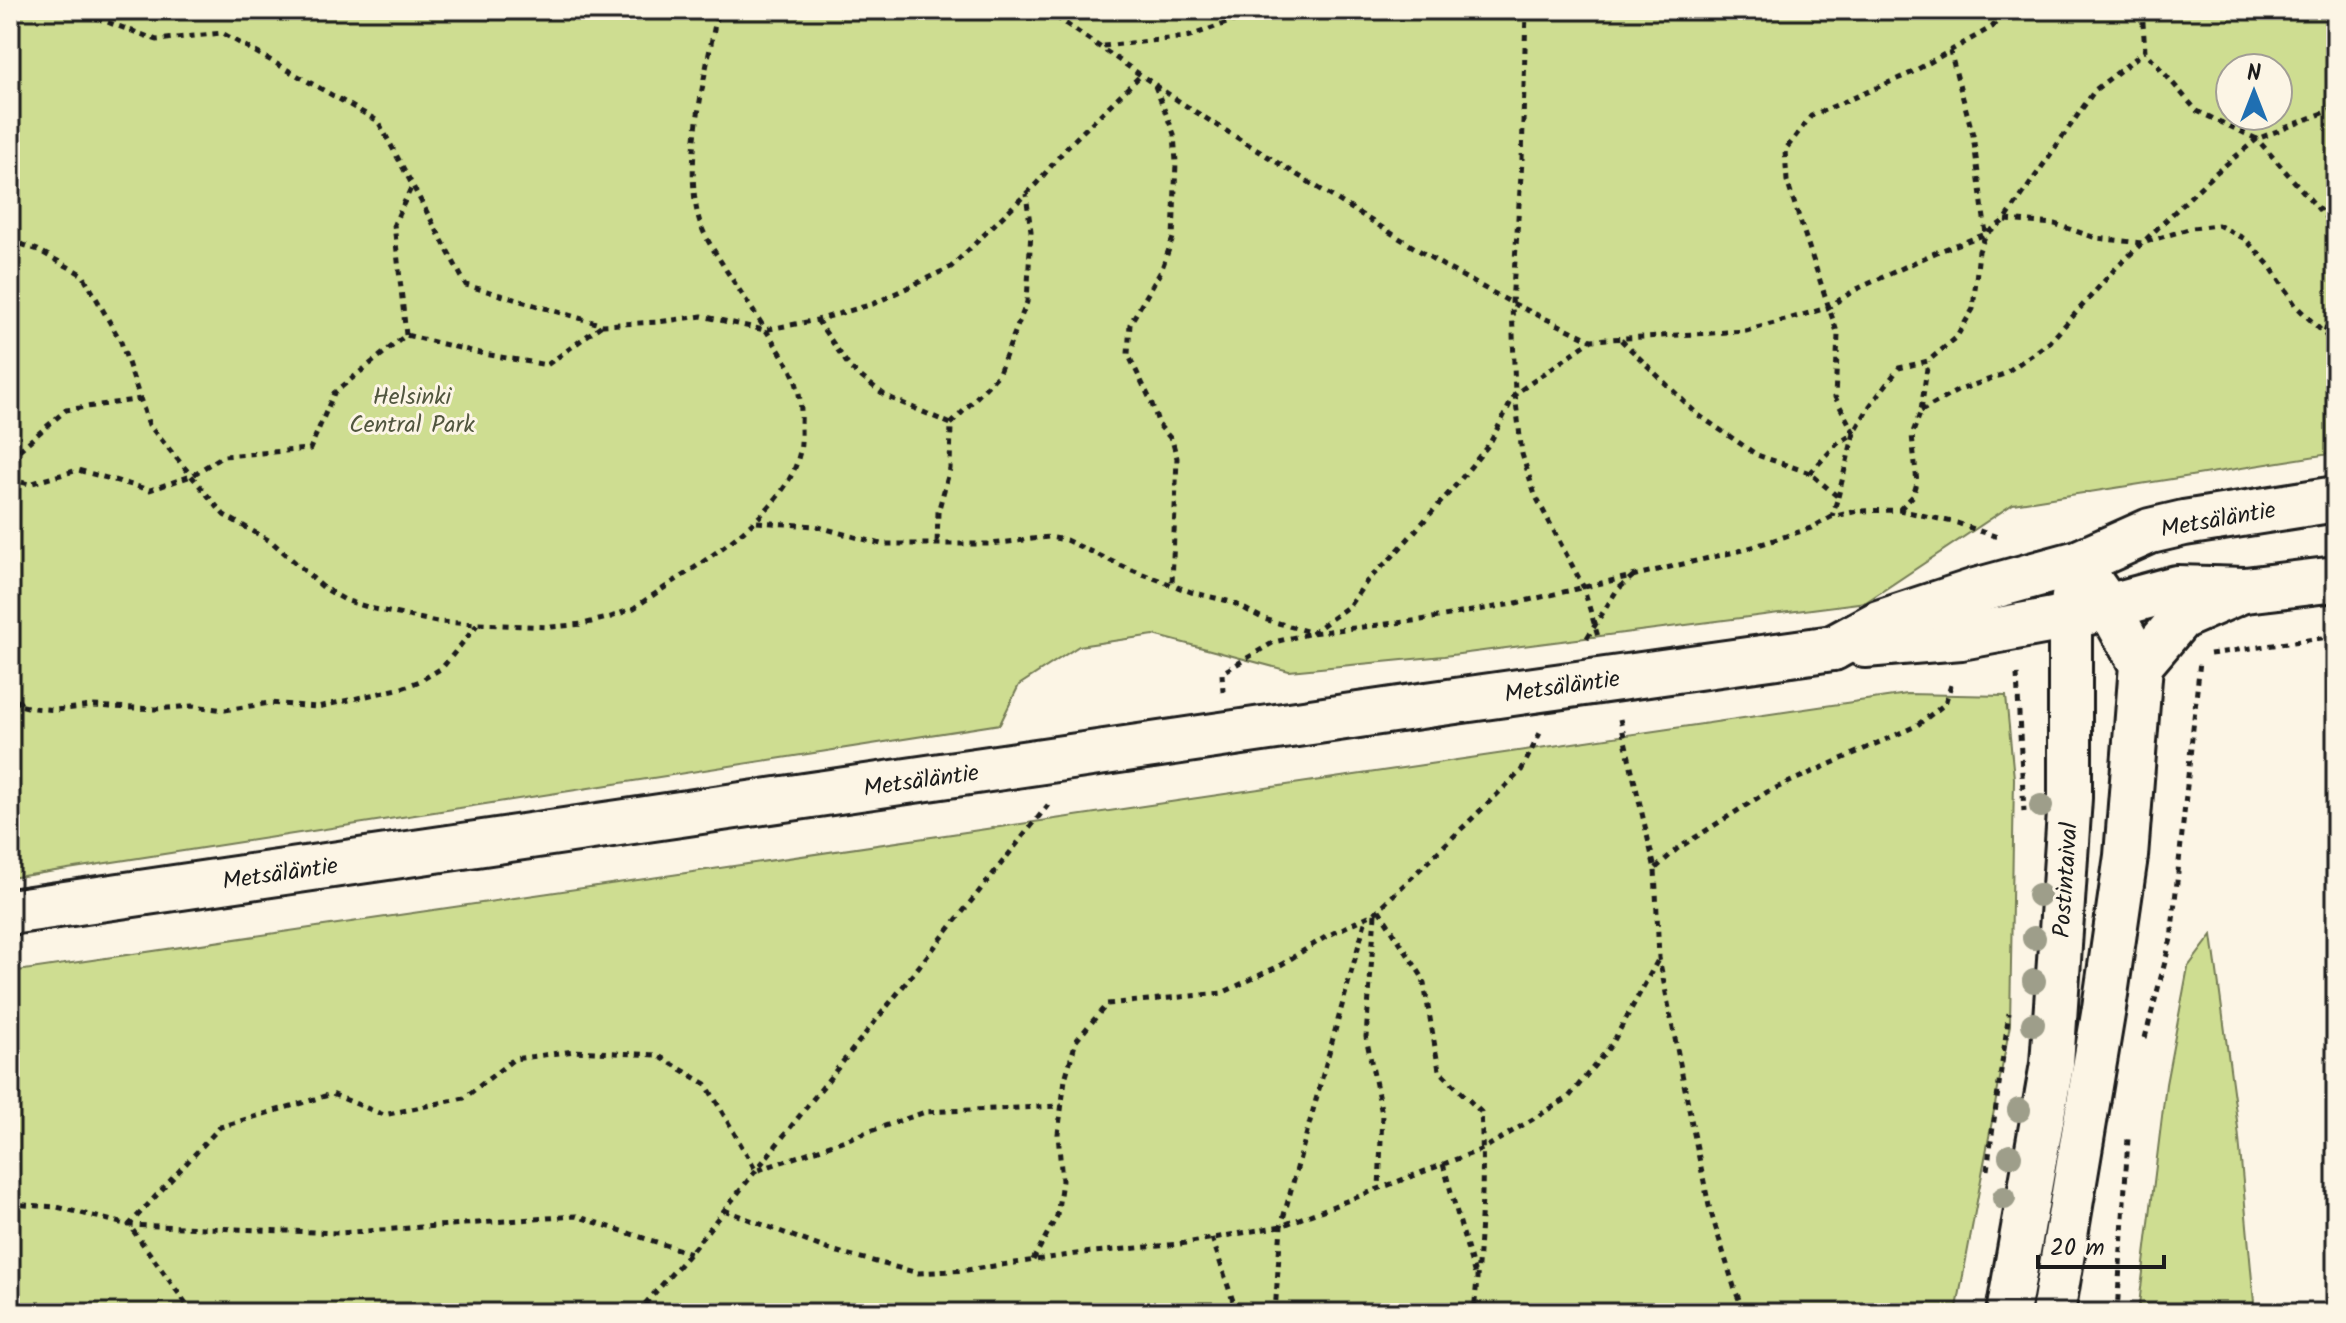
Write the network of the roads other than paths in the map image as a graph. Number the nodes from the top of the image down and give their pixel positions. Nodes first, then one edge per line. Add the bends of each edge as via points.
1 (2336, 499) edge
2 (2078, 563) junction
3 (2336, 579) edge
4 (2245, 590) junction
5 (2089, 612) junction
6 (1833, 648) junction
7 (2141, 665) junction
8 (10, 912) edge
9 (2008, 1313) edge
10 (2053, 1313) edge

1 - 2 main road, Metsäläntie via 2150,531
2 - 5 street, Postintaival
2 - 6 main road, Metsäläntie via 1879,623
3 - 4 main road, Metsäläntie
4 - 5 main road, Metsäläntie via 2177,588
4 - 7 street via 2181,618
5 - 6 main road, Metsäläntie via 1961,637
5 - 7 street
5 - 9 street, Postintaival via 2052,1064
6 - 8 main road, Metsäläntie, bridge
7 - 10 street via 2126,856

